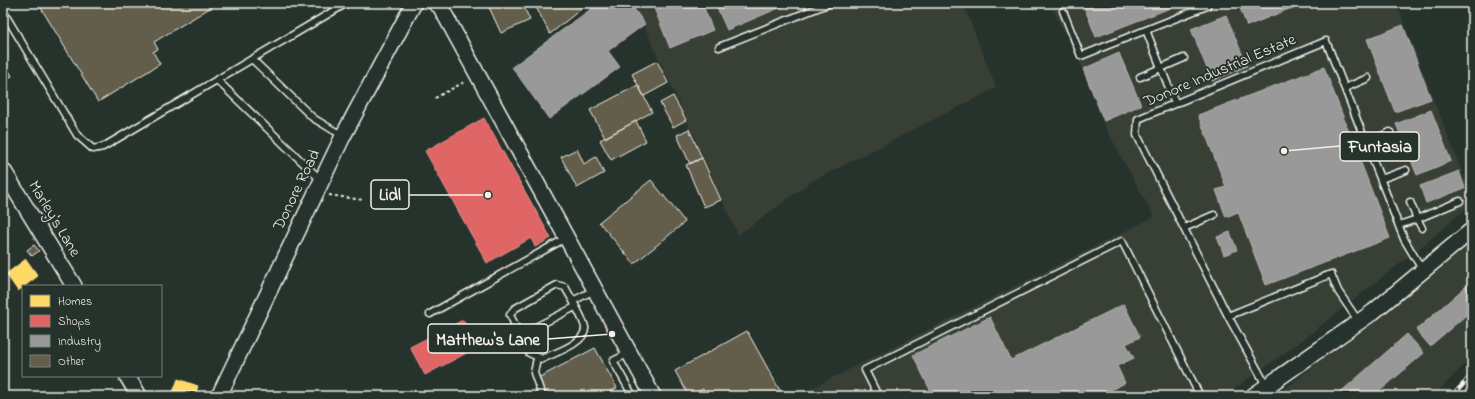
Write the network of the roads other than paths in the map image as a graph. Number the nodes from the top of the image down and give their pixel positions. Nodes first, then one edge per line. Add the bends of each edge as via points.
1 (347, 3) edge
2 (414, 3) edge
3 (435, 3) edge
4 (830, 3) edge
5 (1206, 3) edge
6 (3, 11) edge
7 (1063, 11) dead end
8 (1146, 30) junction
9 (719, 47) dead end
10 (1184, 58) dead end
11 (252, 59) junction
12 (1161, 68) junction
13 (1140, 77) dead end
14 (1368, 78) dead end
15 (217, 80) junction
16 (1345, 88) junction
17 (1175, 103) junction
18 (1390, 132) dead end
19 (342, 136) junction
20 (1366, 143) junction
21 (3, 170) edge
22 (1406, 170) dead end
23 (1381, 179) junction
24 (319, 187) junction
25 (1460, 201) dead end
26 (1410, 202) dead end
27 (1214, 215) dead end
28 (1417, 219) junction
29 (1399, 225) junction
30 (1184, 228) junction
31 (1422, 228) dead end
32 (1472, 230) edge
33 (566, 238) junction
34 (1423, 271) junction
35 (73, 285) edge
36 (594, 290) junction
37 (574, 304) junction
38 (430, 314) dead end
39 (1228, 316) junction
40 (1359, 322) junction
41 (520, 335) junction
42 (629, 353) junction
43 (537, 358) junction
44 (128, 377) edge
45 (1267, 387) junction
46 (1199, 394) edge
47 (139, 396) edge
48 (219, 396) edge
49 (542, 396) edge
50 (633, 396) edge
51 (652, 396) edge
52 (878, 396) edge
53 (1191, 396) edge
54 (1253, 396) edge

1 - 11 lane
2 - 19 street, Donore Road
3 - 33 street via 440,6
4 - 9 lane
5 - 8 lane via 1207,6
6 - 15 lane via 78,135 93,149 103,147
7 - 8 lane via 1081,56
8 - 12 lane
10 - 12 lane
11 - 15 lane
11 - 19 lane via 313,118
12 - 13 lane
12 - 17 lane
14 - 16 lane
15 - 24 lane
16 - 17 lane, Donore Industrial Estate via 1326,41
16 - 20 lane, Donore Industrial Estate
17 - 30 lane, Donore Industrial Estate via 1138,119 1137,135
18 - 20 lane
19 - 24 street, Donore Road
20 - 23 lane, Donore Industrial Estate
21 - 35 street, Marley's Lane
22 - 23 lane
23 - 29 lane, Donore Industrial Estate
24 - 48 street, Donore Road
25 - 28 lane
26 - 28 lane
27 - 30 lane
28 - 29 lane
28 - 31 lane
29 - 34 lane, Donore Industrial Estate via 1404,239
30 - 39 lane, Donore Industrial Estate
32 - 34 street
33 - 36 street
33 - 38 lane
34 - 40 street
36 - 37 lane
36 - 42 street
37 - 41 lane
37 - 41 lane via 565,286 556,285 514,309 510,315
37 - 43 lane via 585,330 580,340 542,359
39 - 40 lane via 1332,274 1338,290
39 - 45 lane, Donore Industrial Estate
40 - 45 street
41 - 43 lane via 529,354
42 - 50 lane via 613,361
42 - 51 street
43 - 49 lane via 534,373
44 - 47 street
45 - 54 street
46 - 52 lane via 1122,241 865,370
46 - 53 lane

